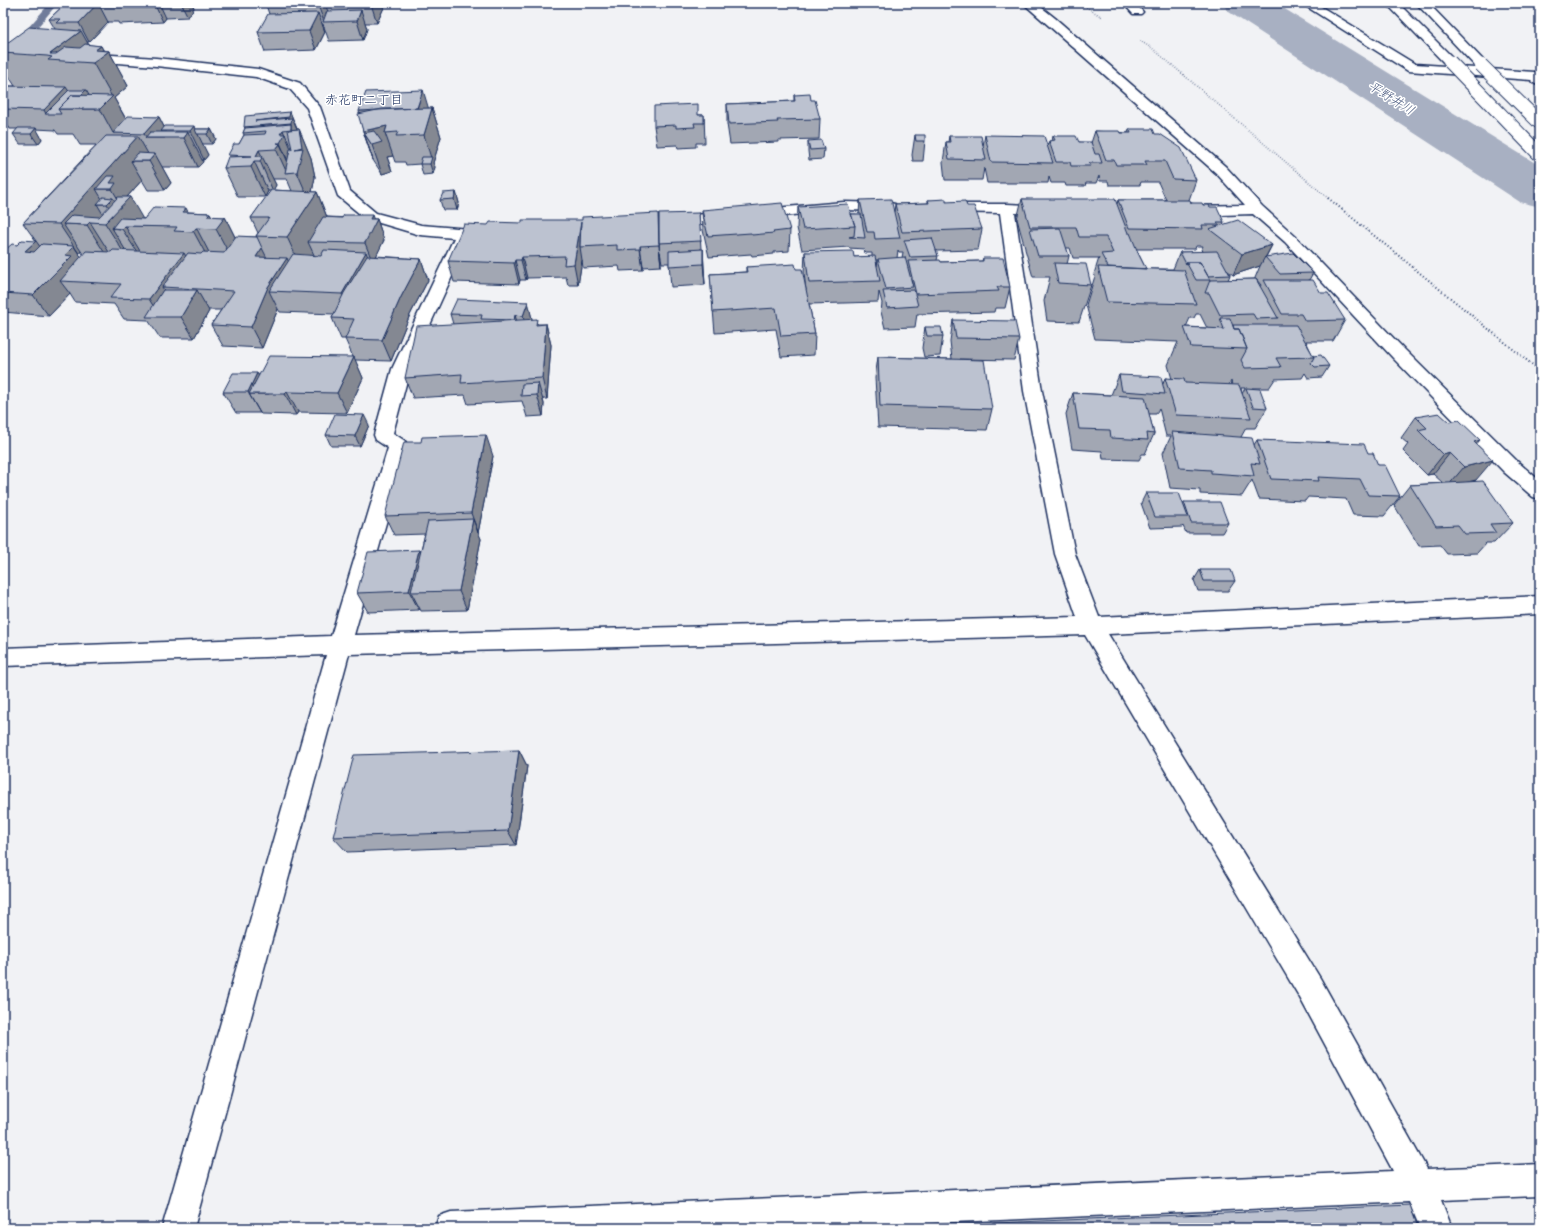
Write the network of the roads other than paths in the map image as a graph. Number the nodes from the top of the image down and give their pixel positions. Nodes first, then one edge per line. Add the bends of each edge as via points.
1 (1029, 3) edge
2 (1307, 3) edge
3 (1392, 3) edge
4 (1422, 3) edge
5 (72, 56) edge
6 (1540, 81) edge
7 (1540, 123) edge
8 (1540, 155) edge
9 (906, 207) edge
10 (929, 207) edge
11 (1007, 208) junction
12 (1060, 209) edge
13 (1257, 209) junction
14 (1176, 211) edge
15 (654, 224) edge
16 (500, 233) edge
17 (463, 234) junction
18 (1540, 492) edge
19 (1540, 605) edge
20 (1091, 626) junction
21 (340, 645) junction
22 (3, 656) edge
23 (1540, 1180) edge
24 (1419, 1186) junction
25 (178, 1228) edge
26 (451, 1228) edge
27 (1436, 1228) edge

1 - 13 street via 1221,170
2 - 6 street via 1412,68 1534,76
3 - 8 street, bridge
4 - 7 street, bridge
5 - 17 street via 258,73 295,86 313,107 343,193 372,216 420,230
9 - 15 street via 844,206
10 - 11 street
11 - 12 street
11 - 20 street via 1033,391 1064,554
13 - 14 street
13 - 18 street via 1290,239 1511,467
16 - 17 street
17 - 21 street via 401,369 383,435 398,446
19 - 20 street
20 - 21 street
20 - 24 street via 1310,988
21 - 22 street
21 - 25 street
23 - 24 street
24 - 26 street
24 - 27 street

